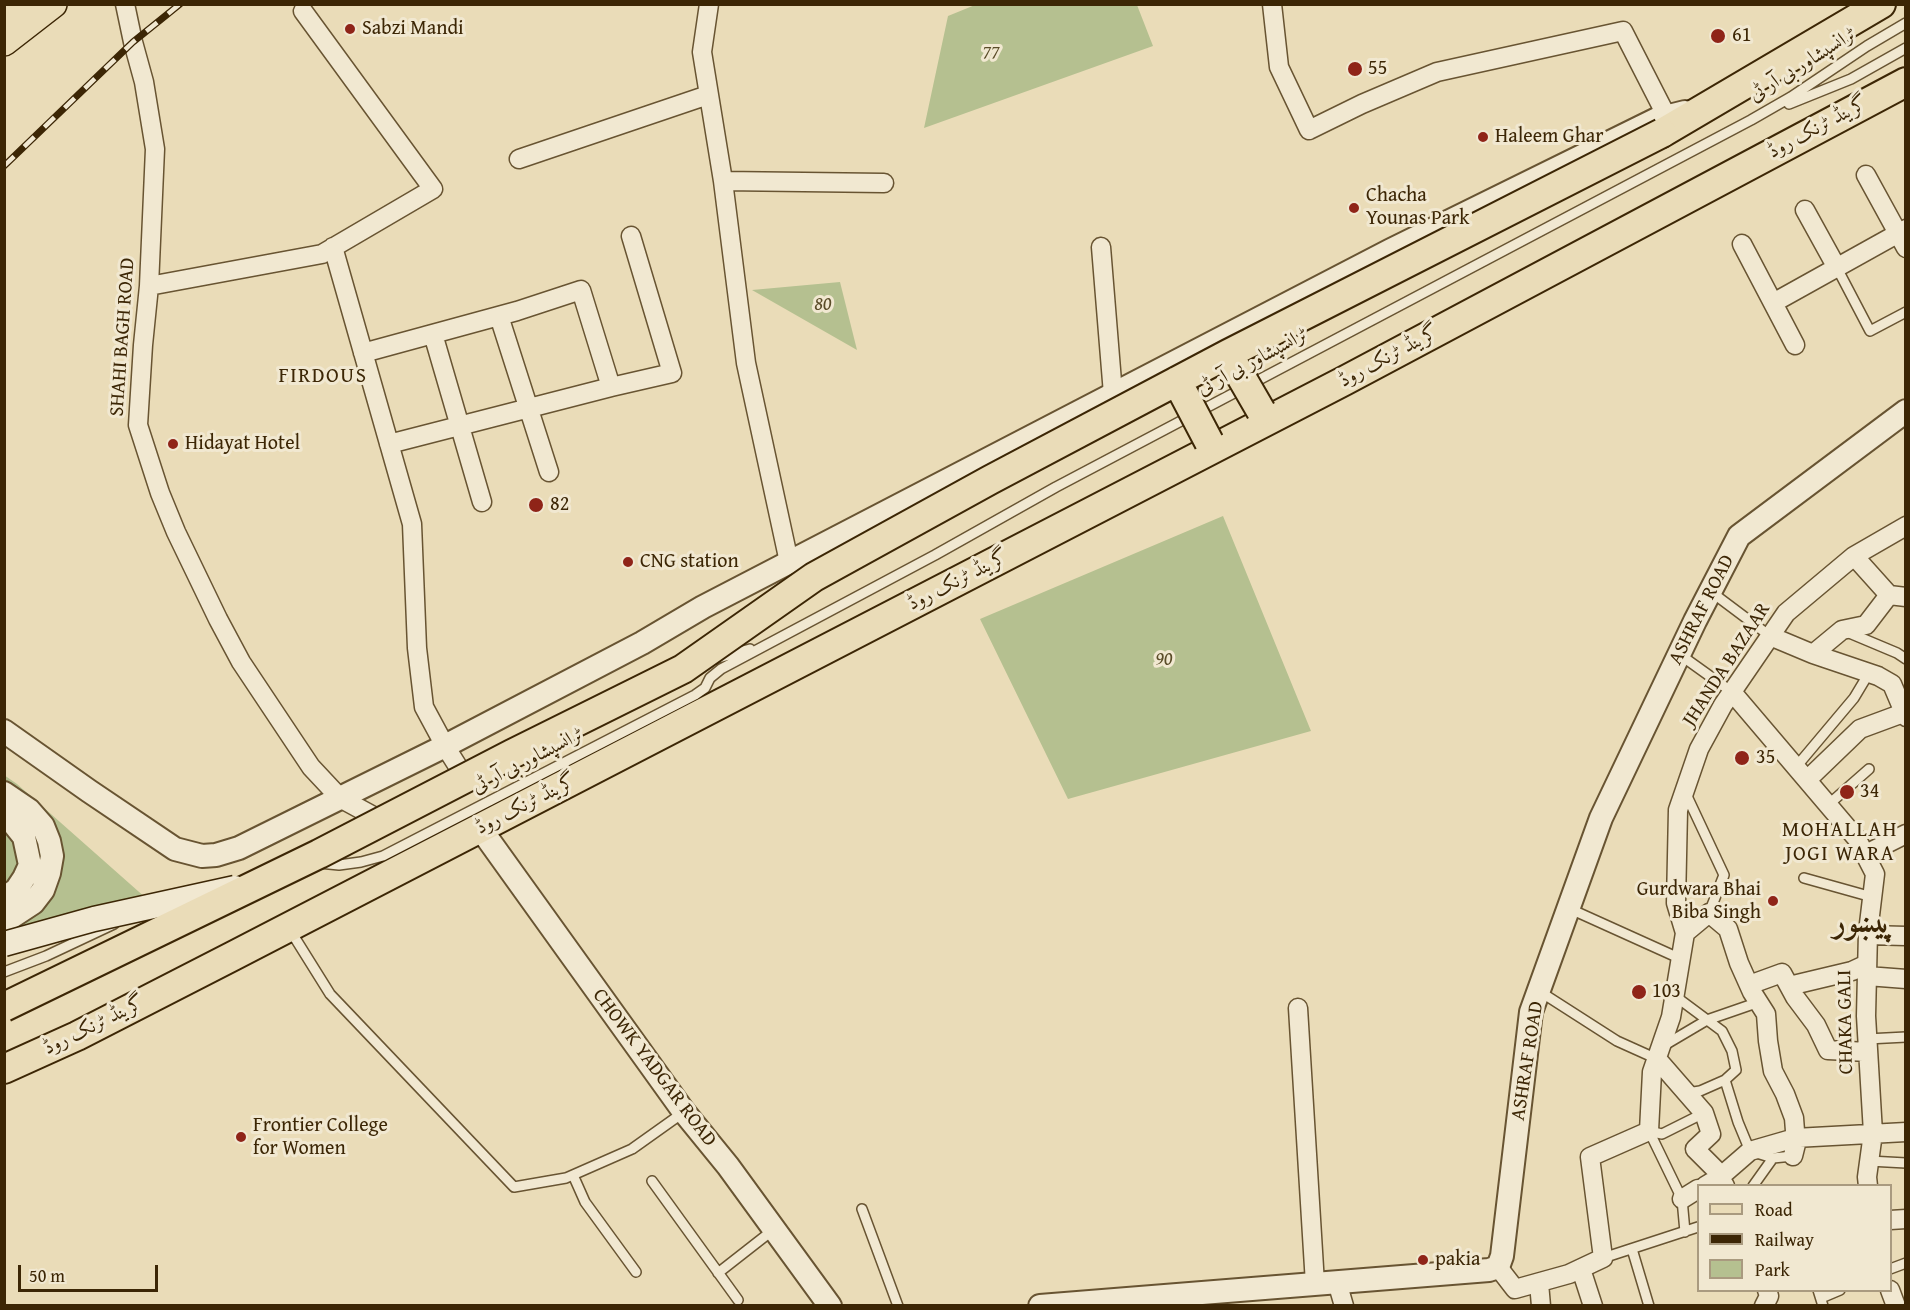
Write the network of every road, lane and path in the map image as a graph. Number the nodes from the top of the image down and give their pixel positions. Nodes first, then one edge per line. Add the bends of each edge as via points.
1 (18, 4) edge
2 (53, 4) edge
3 (124, 4) edge
4 (710, 4) edge
5 (1272, 4) edge
6 (1881, 4) edge
7 (303, 11) dead end
8 (4, 14) edge
9 (1905, 23) edge
10 (4, 42) edge
11 (1905, 48) edge
12 (1905, 81) edge
13 (708, 95) junction
14 (1751, 120) junction
15 (1664, 125) junction
16 (519, 159) dead end
17 (1866, 176) dead end
18 (723, 181) junction
19 (885, 183) dead end
20 (1805, 210) dead end
21 (631, 236) dead end
22 (1903, 237) edge
23 (1742, 244) dead end
24 (333, 247) junction
25 (1101, 247) dead end
26 (1837, 268) junction
27 (149, 286) junction
28 (1773, 303) junction
29 (1905, 312) edge
30 (499, 316) junction
31 (433, 334) junction
32 (1795, 345) dead end
33 (363, 353) junction
34 (1228, 354) junction
35 (1177, 381) junction
36 (611, 387) junction
37 (1113, 394) junction
38 (529, 408) junction
39 (1905, 411) edge
40 (1264, 416) junction
41 (460, 426) junction
42 (389, 444) junction
43 (1211, 445) junction
44 (549, 472) dead end
45 (482, 501) dead end
46 (1905, 526) edge
47 (1854, 556) junction
48 (789, 562) junction
49 (1710, 591) junction
50 (1897, 596) edge
51 (1842, 630) junction
52 (1770, 636) junction
53 (775, 640) junction
54 (1679, 654) junction
55 (1813, 654) junction
56 (1905, 659) edge
57 (1869, 673) junction
58 (1732, 692) junction
59 (1905, 714) edge
60 (4, 731) edge
61 (445, 746) junction
62 (1869, 769) dead end
63 (462, 773) junction
64 (1801, 774) junction
65 (1684, 791) junction
66 (4, 793) edge
67 (340, 798) junction
68 (1828, 805) junction
69 (4, 815) edge
70 (375, 817) junction
71 (480, 828) junction
72 (1905, 834) edge
73 (1866, 854) junction
74 (257, 876) junction
75 (1804, 878) dead end
76 (1872, 897) junction
77 (4, 898) edge
78 (1568, 908) junction
79 (1709, 913) junction
80 (4, 922) edge
81 (288, 928) junction
82 (1685, 933) junction
83 (1868, 935) junction
84 (1905, 936) edge
85 (4, 944) edge
86 (1681, 959) junction
87 (1867, 970) junction
88 (4, 972) edge
89 (1905, 979) edge
90 (1749, 985) junction
91 (1789, 986) junction
92 (1539, 991) junction
93 (1675, 996) junction
94 (1758, 1002) junction
95 (4, 1007) edge
96 (1298, 1008) dead end
97 (1707, 1020) junction
98 (1905, 1036) edge
99 (1867, 1045) junction
100 (1658, 1053) junction
101 (4, 1069) edge
102 (1725, 1080) junction
103 (1687, 1093) junction
104 (684, 1112) junction
105 (1704, 1113) junction
106 (1649, 1131) junction
107 (1905, 1132) edge
108 (1873, 1133) junction
109 (1794, 1147) junction
110 (1750, 1151) junction
111 (1773, 1158) junction
112 (1869, 1161) junction
113 (1905, 1163) edge
114 (573, 1175) junction
115 (652, 1181) dead end
116 (1717, 1183) edge
117 (1754, 1184) edge
118 (1868, 1184) edge
119 (1697, 1190) edge
120 (1682, 1199) junction
121 (862, 1209) dead end
122 (1697, 1227) edge
123 (774, 1229) junction
124 (1685, 1232) junction
125 (1632, 1249) junction
126 (1603, 1258) junction
127 (1498, 1267) junction
128 (1581, 1269) junction
129 (636, 1272) dead end
130 (718, 1273) junction
131 (1326, 1283) junction
132 (1539, 1283) junction
133 (1835, 1292) edge
134 (1821, 1298) edge
135 (738, 1300) dead end
136 (1100, 1303) edge
137 (830, 1305) edge
138 (898, 1305) edge
139 (1040, 1305) edge
140 (1344, 1305) edge
141 (1540, 1305) edge
142 (1593, 1305) edge
143 (1649, 1305) edge

1 - 8 main road
2 - 10 main road
3 - 27 street, SHAHI BAGH ROAD via 144,82 155,149
4 - 13 street via 702,52
5 - 15 street via 1279,67 1309,130 1437,72 1623,31
6 - 15 highway via 1696,113
7 - 24 street via 433,189
9 - 14 lane, ٹرانسپشاور بی آر ٹی
11 - 14 lane, ٹرانسپشاور بی آر ٹی via 1851,79
12 - 40 highway, گرینڈ ٹرنک روڈ via 1536,280
13 - 16 street
13 - 18 street
14 - 53 lane, ٹرانسپشاور بی آر ٹی
15 - 34 highway, bridge
15 - 37 street via 1657,119 1391,250
17 - 22 street
18 - 19 street
18 - 48 street via 746,363
20 - 26 street
21 - 36 street via 672,373
22 - 26 street
23 - 28 street
24 - 27 street via 322,254
24 - 33 street
25 - 37 street
26 - 28 street
26 - 29 lane via 1870,331
27 - 67 street, SHAHI BAGH ROAD via 138,424 160,493 241,662 311,767
28 - 32 street
30 - 31 street
30 - 36 street via 581,290
30 - 38 street
31 - 33 street
31 - 41 street
33 - 42 street
34 - 35 highway, bridge
34 - 40 highway, bridge
35 - 43 highway, bridge
35 - 74 highway, bridge via 814,577 683,669
36 - 38 street
37 - 48 street
38 - 41 street
38 - 44 street
39 - 49 street, ASHRAF ROAD via 1739,536
40 - 43 highway, گرینڈ ٹرنک روڈ
41 - 42 street
41 - 45 street
42 - 61 street via 412,524 417,648 424,707
43 - 71 highway, گرینڈ ٹرنک روڈ
46 - 47 street, JHANDA BAZAAR
47 - 50 street
47 - 52 street, JHANDA BAZAAR via 1786,613
48 - 61 street
49 - 52 lane
49 - 54 street, ASHRAF ROAD
50 - 51 street via 1866,625
51 - 55 street
51 - 56 lane
52 - 55 street
52 - 58 street, JHANDA BAZAAR
53 - 63 lane, ٹرانسپشاور بی آر ٹی via 668,669
53 - 74 lane, ٹرانسپشاور بی آر ٹی via 721,669 695,695 383,856 339,865 308,862
54 - 58 lane
54 - 78 street, ASHRAF ROAD via 1601,818
55 - 57 street
57 - 59 street via 1892,684
57 - 64 lane
58 - 64 street, CHAKA GALI
58 - 65 street, JHANDA BAZAAR via 1699,749
59 - 64 street via 1860,729
60 - 67 street via 174,849 202,856 239,848
61 - 63 street
61 - 67 street
62 - 68 lane
63 - 70 lane, ٹرانسپشاور بی آر ٹی
64 - 68 street, CHAKA GALI
65 - 79 lane via 1724,874
65 - 82 street, JHANDA BAZAAR via 1678,810 1676,903
66 - 80 street via 29,810 43,826 52,856 43,890 33,903
67 - 70 street, SHAHI BAGH ROAD
68 - 73 street, CHAKA GALI
69 - 77 street via 24,837 30,865 16,890
70 - 74 lane, ٹرانسپشاور بی آر ٹی
71 - 81 highway, گرینڈ ٹرنک روڈ
71 - 104 street, CHOWK YADGAR ROAD
72 - 73 street
73 - 76 street, CHAKA GALI via 1875,874
74 - 85 main road, bridge
74 - 88 lane, ٹرانسپشاور بی آر ٹی via 155,906
74 - 95 highway, bridge
75 - 76 lane
76 - 83 street, CHAKA GALI
78 - 86 lane
78 - 92 street, ASHRAF ROAD
79 - 82 street
79 - 90 street via 1728,929
81 - 101 highway, گرینڈ ٹرنک روڈ
81 - 114 lane via 330,994 514,1187
82 - 86 street, JHANDA BAZAAR
83 - 84 street
83 - 87 street, CHAKA GALI
86 - 93 street, JHANDA BAZAAR
87 - 89 street
87 - 91 street
87 - 99 street, CHAKA GALI
90 - 91 street via 1782,974
90 - 94 street
91 - 99 street via 1828,1050
92 - 100 lane via 1617,1041
92 - 127 street, ASHRAF ROAD via 1531,1012
93 - 97 lane
93 - 100 street, JHANDA BAZAAR
94 - 97 lane
94 - 109 street via 1766,1014 1773,1071 1794,1118
96 - 131 street
97 - 100 lane
97 - 102 lane via 1722,1031 1732,1051 1736,1070
98 - 99 lane
99 - 108 street, CHAKA GALI
100 - 103 street
100 - 106 street, JHANDA BAZAAR via 1652,1072
102 - 103 lane
102 - 110 lane
103 - 105 street
104 - 114 lane via 632,1149
104 - 123 street, CHOWK YADGAR ROAD
105 - 106 lane via 1662,1134
105 - 116 street via 1711,1134 1695,1149 1715,1169
106 - 120 lane
106 - 126 street via 1590,1157
107 - 108 street
108 - 109 street
108 - 112 street, CHAKA GALI
109 - 110 street
109 - 111 lane
110 - 111 lane
110 - 116 street
111 - 117 lane
112 - 113 lane
112 - 118 street, CHAKA GALI
114 - 129 lane via 585,1202
115 - 130 lane
119 - 120 street
120 - 124 lane
121 - 138 lane
122 - 124 lane
123 - 130 lane
123 - 137 street, CHOWK YADGAR ROAD
124 - 125 lane
125 - 126 lane
125 - 143 lane
126 - 128 street
127 - 131 street
127 - 132 street via 1515,1289
128 - 132 street
128 - 142 street
130 - 135 lane
131 - 136 street
131 - 140 street
132 - 141 street
133 - 134 lane
136 - 139 street

